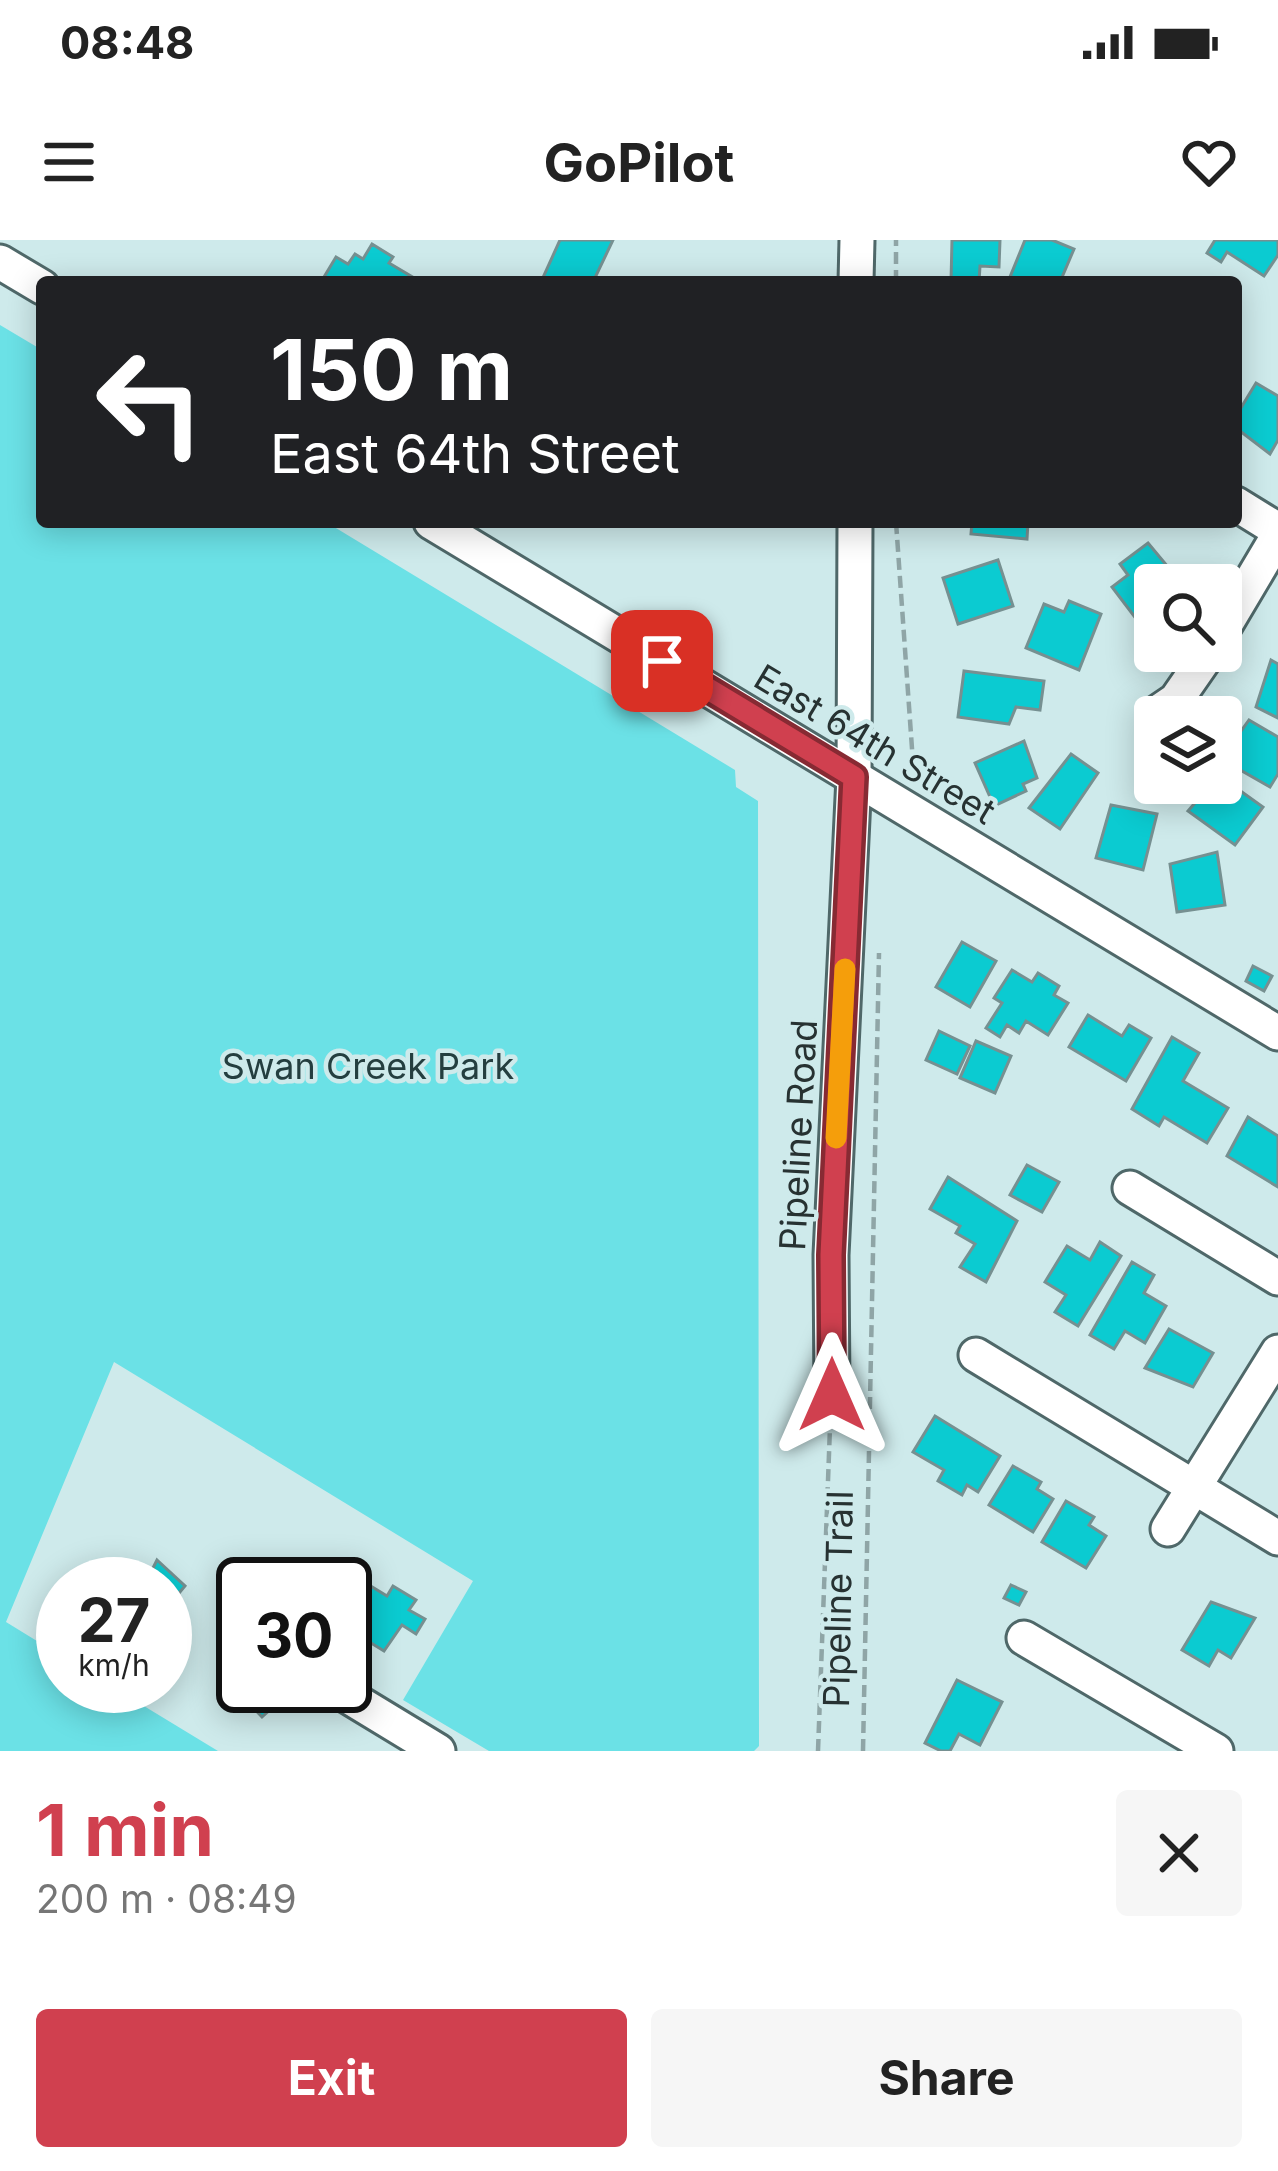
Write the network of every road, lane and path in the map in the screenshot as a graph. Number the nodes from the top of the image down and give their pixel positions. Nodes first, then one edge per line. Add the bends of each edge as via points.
1 (857, 240) edge
2 (896, 240) edge
3 (0, 262) edge
4 (856, 276) edge
5 (896, 276) edge
6 (36, 283) edge
7 (1242, 509) edge
8 (441, 528) edge
9 (855, 528) edge
10 (896, 528) edge
11 (1278, 533) edge
12 (1242, 596) edge
13 (854, 777) junction
14 (903, 807) junction
15 (879, 948) dead end
16 (1278, 1034) edge
17 (1130, 1188) dead end
18 (1278, 1278) edge
19 (1278, 1352) edge
20 (976, 1355) dead end
21 (832, 1395) joint
22 (1193, 1486) junction
23 (1168, 1529) dead end
24 (1278, 1538) edge
25 (1024, 1638) dead end
26 (372, 1711) edge
27 (438, 1751) edge
28 (818, 1751) edge
29 (863, 1751) edge
30 (1216, 1751) edge

1 - 4 street
2 - 5 path
3 - 6 street
7 - 11 street
8 - 13 street, East 64th Street
9 - 13 street, Pipeline Road
10 - 14 path via 914,779
11 - 12 street
13 - 14 street, East 64th Street
13 - 21 street, Pipeline Road
14 - 16 street, East 64th Street
15 - 29 path, Pipeline Trail
17 - 18 street
19 - 22 street
20 - 22 street
21 - 28 path
22 - 23 street
22 - 24 street
25 - 30 street
26 - 27 street

